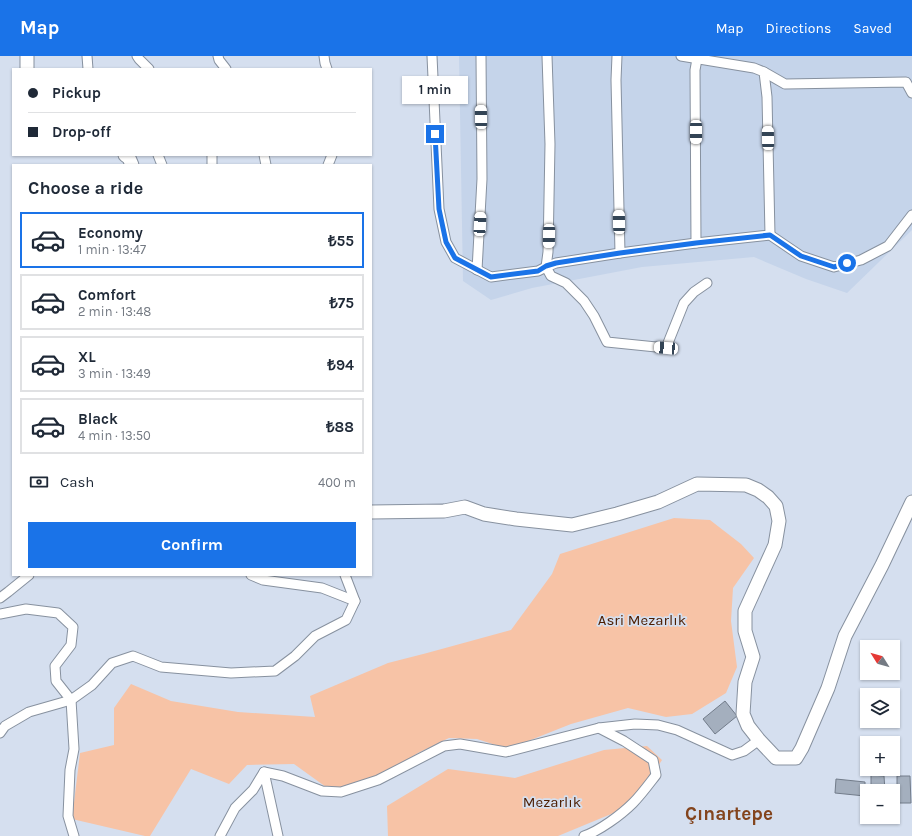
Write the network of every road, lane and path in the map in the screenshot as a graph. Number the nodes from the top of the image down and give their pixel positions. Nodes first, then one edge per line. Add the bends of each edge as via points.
1 (27, 56) edge
2 (87, 56) edge
3 (138, 56) edge
4 (218, 56) edge
5 (324, 56) edge
6 (432, 56) edge
7 (480, 56) edge
8 (547, 56) edge
9 (618, 56) edge
10 (681, 56) edge
11 (697, 59) junction
12 (27, 68) edge
13 (88, 68) edge
14 (148, 68) edge
15 (225, 68) edge
16 (326, 68) edge
17 (764, 72) junction
18 (912, 93) edge
19 (912, 215) edge
20 (770, 235) junction
21 (696, 243) junction
22 (620, 253) junction
23 (546, 266) junction
24 (477, 270) junction
25 (707, 284) dead end
26 (912, 502) edge
27 (372, 512) edge
28 (28, 576) edge
29 (253, 576) edge
30 (345, 576) edge
31 (0, 598) edge
32 (355, 601) junction
33 (0, 614) edge
34 (71, 700) junction
35 (599, 728) junction
36 (0, 733) edge
37 (759, 740) junction
38 (264, 772) junction
39 (74, 836) edge
40 (220, 836) edge
41 (278, 836) edge
42 (584, 836) edge

1 - 12 main road
2 - 13 street
3 - 14 street
4 - 15 street
5 - 16 street
6 - 24 street via 439,209 444,235 455,258
7 - 24 street via 482,178
8 - 23 street via 550,144
9 - 22 street via 616,80
10 - 11 street
11 - 17 street via 754,68
11 - 21 street
17 - 18 street via 785,84 906,82
17 - 20 street
19 - 20 street via 888,246 861,260 834,267 801,256
20 - 21 street
21 - 22 street
22 - 23 street
23 - 24 street via 538,271 491,277
23 - 25 street via 551,276 566,283 584,301 607,342 666,348 684,303 694,292
26 - 37 main road via 845,636 828,688 796,758 776,758
27 - 37 main road via 444,511 465,507 484,514 572,526 658,502 697,484 746,485 758,490 776,506 779,521 775,545 745,611 745,631 753,657 745,682 743,714 748,726
28 - 31 street
29 - 32 street via 263,580 322,588
30 - 32 street
32 - 34 street via 346,620 315,636 275,671 231,673 161,667 133,656 112,663 92,685
33 - 34 street via 26,609 58,613 73,627 71,644 55,666 56,681
34 - 36 street via 29,712 5,726
34 - 39 street via 74,749 70,770 68,816
35 - 37 street via 635,724 658,725 677,730 732,755 744,751
35 - 38 street via 506,752 460,744 444,746 378,780 341,792 322,791 283,776
35 - 42 street via 653,760 656,775 633,803 613,820
38 - 40 street via 253,790 235,808
38 - 41 street

